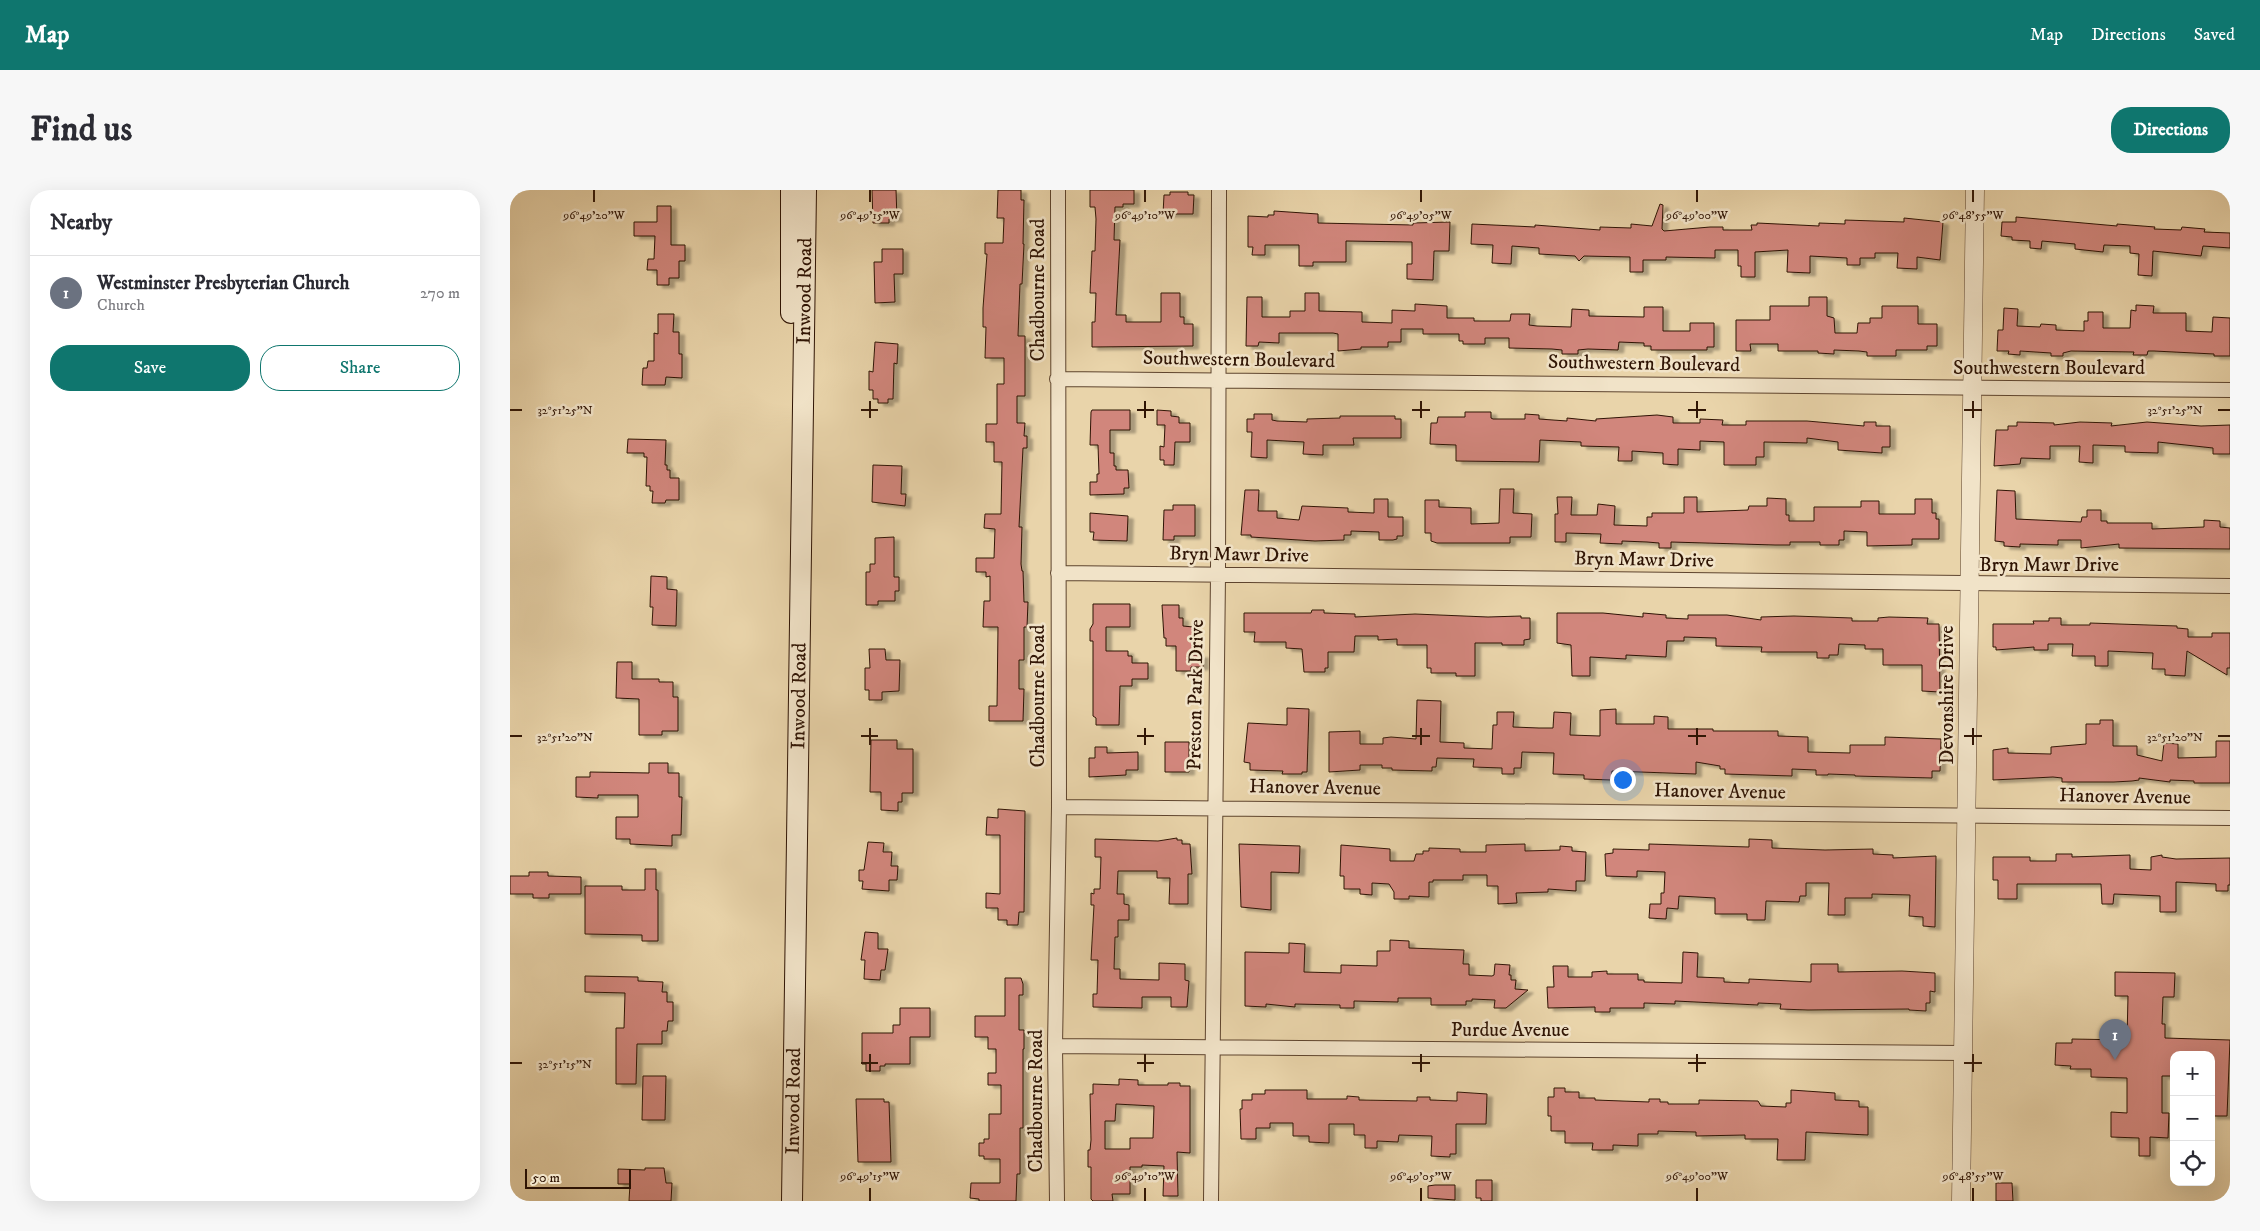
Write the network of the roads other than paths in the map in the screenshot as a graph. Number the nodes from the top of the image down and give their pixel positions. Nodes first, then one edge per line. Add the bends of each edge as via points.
1 (791, 190) edge
2 (806, 190) edge
3 (1058, 190) edge
4 (1219, 190) edge
5 (1975, 190) edge
6 (1058, 379) junction
7 (1218, 380) junction
8 (1973, 388) junction
9 (2230, 390) edge
10 (796, 440) junction
11 (1058, 572) junction
12 (1218, 575) junction
13 (1969, 584) junction
14 (2230, 586) edge
15 (793, 732) junction
16 (1059, 807) junction
17 (1214, 807) junction
18 (1968, 814) junction
19 (2230, 818) edge
20 (1055, 1046) junction
21 (1212, 1047) junction
22 (1964, 1054) junction
23 (781, 1201) edge
24 (792, 1201) edge
25 (1057, 1201) edge
26 (1211, 1201) edge
27 (1961, 1201) edge

1 - 10 main road, Inwood Road
2 - 10 main road, Inwood Road
3 - 6 street, Chadbourne Road
4 - 7 street, Preston Park Drive
5 - 8 street, Devonshire Drive
6 - 7 street, Southwestern Boulevard
6 - 11 street, Chadbourne Road
7 - 8 street, Southwestern Boulevard
7 - 12 street, Preston Park Drive
8 - 9 street, Southwestern Boulevard
8 - 13 street, Devonshire Drive
10 - 15 main road, Inwood Road
11 - 12 street, Bryn Mawr Drive
11 - 16 street, Chadbourne Road
12 - 13 street, Bryn Mawr Drive
12 - 17 street, Preston Park Drive
13 - 14 street, Bryn Mawr Drive
13 - 18 street, Devonshire Drive
15 - 23 main road, Inwood Road
15 - 24 main road, Inwood Road
16 - 17 street, Hanover Avenue
16 - 20 street, Chadbourne Road
17 - 18 street, Hanover Avenue
17 - 21 street, Preston Park Drive
18 - 19 street, Hanover Avenue
18 - 22 street, Devonshire Drive
20 - 21 street, Purdue Avenue
20 - 25 street, Chadbourne Road
21 - 22 street, Purdue Avenue
21 - 26 street, Preston Park Drive
22 - 27 street, Devonshire Drive

